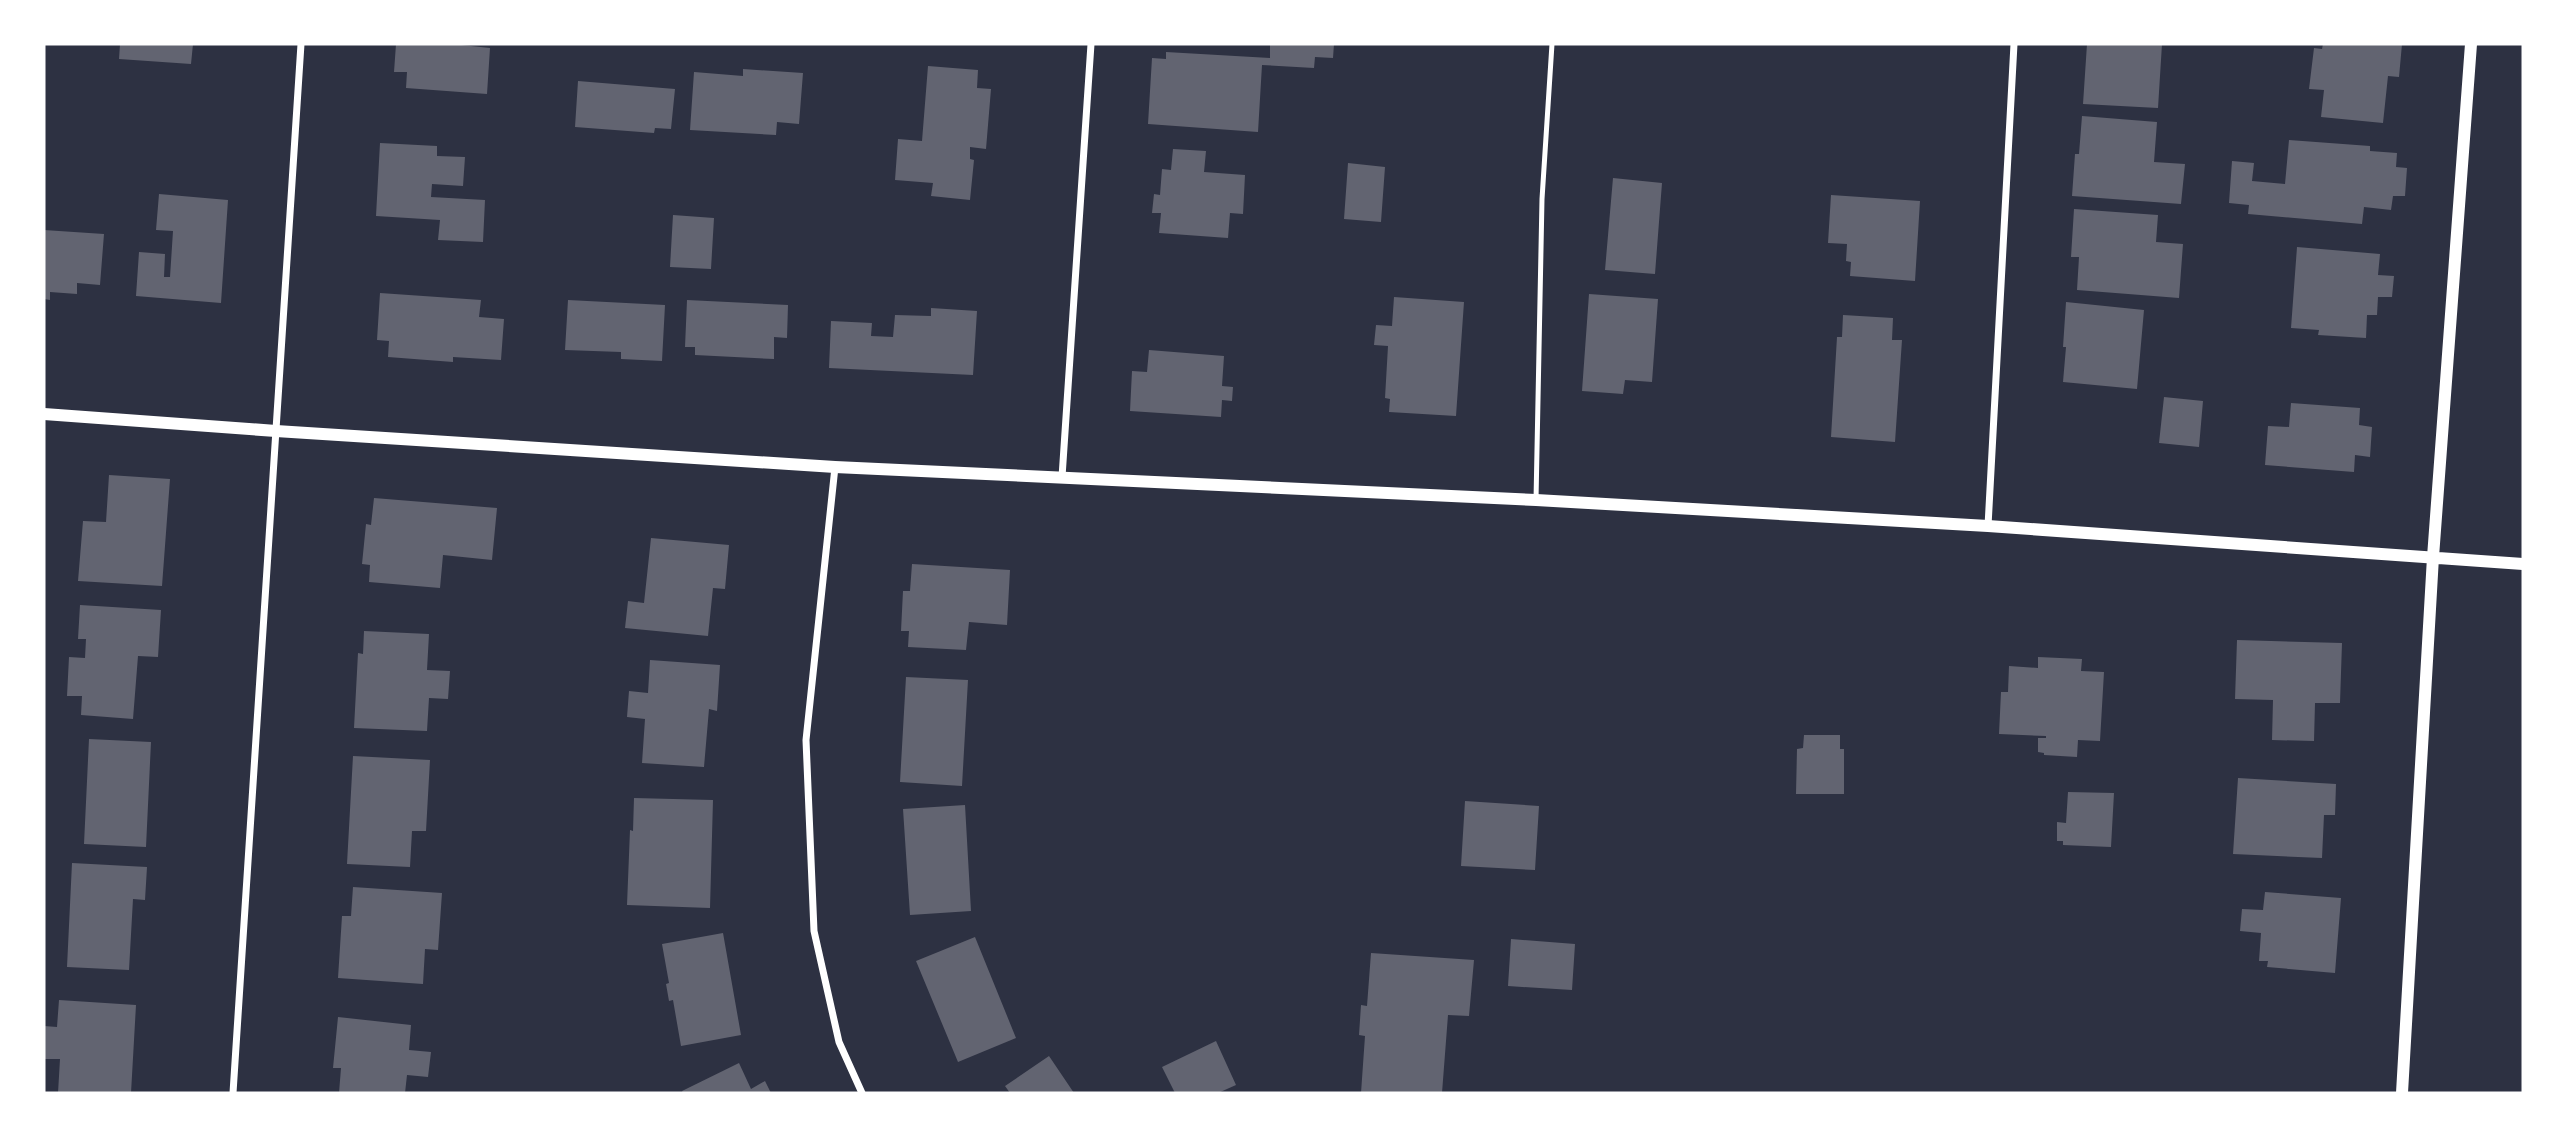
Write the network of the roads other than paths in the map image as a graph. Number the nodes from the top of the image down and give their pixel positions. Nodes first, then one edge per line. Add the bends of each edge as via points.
1 (301, 44) edge
2 (1091, 44) edge
3 (1552, 44) edge
4 (2014, 44) edge
5 (2471, 44) edge
6 (44, 414) edge
7 (276, 431) junction
8 (835, 467) junction
9 (1062, 477) junction
10 (1536, 500) junction
11 (1988, 526) junction
12 (2433, 557) junction
13 (2523, 564) edge
14 (233, 1093) edge
15 (862, 1093) edge
16 (2402, 1093) edge

1 - 7 street
2 - 9 street
3 - 10 lane via 1542,199
4 - 11 street
5 - 12 street
6 - 7 street
7 - 8 street
7 - 14 street
8 - 9 street
8 - 15 street via 806,740 814,931 839,1041
9 - 10 street
10 - 11 street
11 - 12 street
12 - 13 street
12 - 16 street

